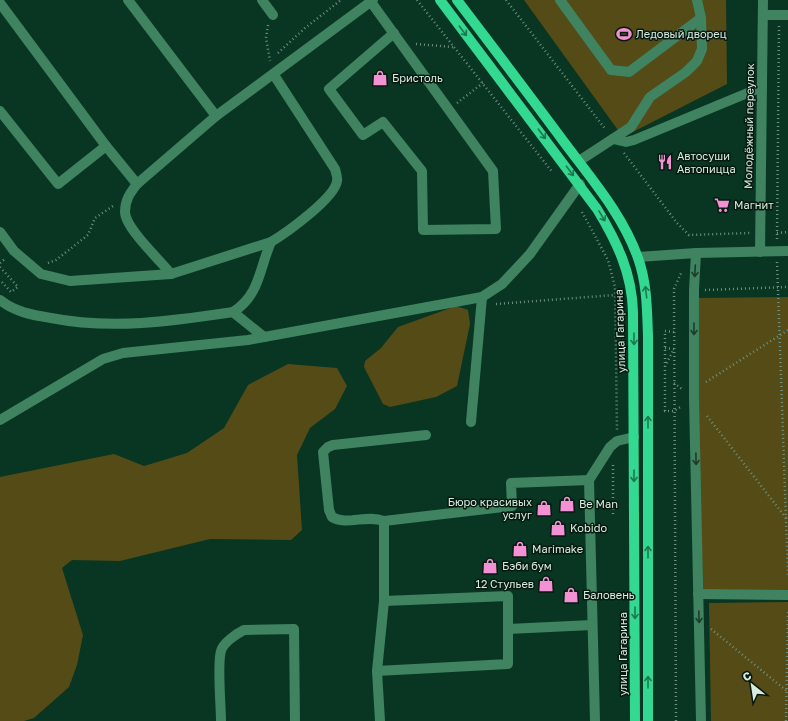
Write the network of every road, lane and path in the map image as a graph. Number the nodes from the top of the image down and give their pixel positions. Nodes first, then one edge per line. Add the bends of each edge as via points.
1 (128, 0) edge
2 (262, 0) edge
3 (341, 0) edge
4 (417, 0) edge
5 (440, 0) edge
6 (457, 0) edge
7 (506, 0) edge
8 (560, 0) edge
9 (697, 0) edge
10 (763, 0) edge
11 (372, 1) edge
12 (0, 3) edge
13 (763, 15) junction
14 (783, 15) edge
15 (273, 16) joint
16 (701, 18) junction
17 (394, 34) junction
18 (401, 43) junction
19 (454, 46) junction
20 (274, 75) junction
21 (483, 83) junction
22 (762, 86) junction
23 (449, 109) junction
24 (0, 111) edge
25 (216, 116) junction
26 (611, 137) junction
27 (106, 146) junction
28 (622, 152) dead end
29 (579, 161) junction
30 (554, 176) dead end
31 (137, 184) junction
32 (580, 184) junction
33 (127, 198) junction
34 (581, 210) dead end
35 (0, 232) edge
36 (788, 232) edge
37 (754, 233) dead end
38 (271, 242) junction
39 (788, 251) edge
40 (760, 252) junction
41 (696, 253) junction
42 (638, 258) junction
43 (624, 260) junction
44 (0, 267) edge
45 (33, 268) junction
46 (684, 268) dead end
47 (171, 274) junction
48 (0, 280) edge
49 (788, 287) edge
50 (777, 288) junction
51 (701, 290) dead end
52 (615, 295) junction
53 (0, 300) edge
54 (482, 301) junction
55 (233, 312) junction
56 (788, 330) edge
57 (674, 332) junction
58 (780, 335) junction
59 (264, 337) junction
60 (665, 348) junction
61 (674, 348) junction
62 (665, 367) junction
63 (720, 373) dead end
64 (674, 383) junction
65 (694, 399) junction
66 (674, 410) junction
67 (660, 411) dead end
68 (665, 411) junction
69 (0, 420) edge
70 (471, 422) dead end
71 (617, 433) dead end
72 (426, 435) dead end
73 (634, 437) junction
74 (615, 458) dead end
75 (589, 480) junction
76 (613, 514) dead end
77 (787, 519) edge
78 (384, 521) junction
79 (788, 577) edge
80 (698, 594) junction
81 (788, 595) edge
82 (384, 601) junction
83 (788, 610) edge
84 (699, 620) junction
85 (592, 625) junction
86 (508, 629) junction
87 (377, 671) junction
88 (787, 691) edge
89 (221, 721) edge
90 (295, 721) edge
91 (380, 721) edge
92 (595, 721) edge
93 (635, 721) edge
94 (648, 721) edge
95 (676, 721) edge
96 (701, 721) edge
97 (786, 721) edge

1 - 25 street
2 - 15 street
3 - 15 path via 305,28 270,61 266,38 267,26
4 - 19 path
5 -> 32 main road, улица Гагарина
6 - 29 main road
7 - 26 path
8 - 16 street via 611,70 629,72
9 - 16 street
10 - 13 street, Молодёжный переулок
11 - 17 street
11 - 20 street
12 - 27 street
13 - 14 street
13 - 22 street, Молодёжный переулок
14 - 36 path via 777,233
16 - 26 street via 702,49 697,61 686,72 650,97 634,123
17 - 18 street
17 - 23 street via 328,89 363,135 383,122 422,171 423,230 496,229 493,171
18 - 19 path
18 - 23 street
19 - 21 path
20 - 25 street
20 - 38 street via 335,169 338,181 332,194 285,234
21 - 23 path
21 - 30 path
22 - 26 street via 634,140 626,142
22 - 40 street, Молодёжный переулок
24 - 27 street via 58,184
25 - 31 street
26 - 29 street
27 - 31 street
28 - 37 path via 689,235
29 - 42 main road via 616,213
31 - 33 street
32 -> 43 main road, улица Гагарина via 612,234
32 - 54 street via 530,254
33 - 45 path via 95,218 88,235 56,260
33 - 47 street via 125,214 131,227
34 - 52 path via 608,260
35 - 45 street
38 - 47 street
38 - 55 street via 253,293
39 - 40 street
40 - 41 street
41 - 42 street
41 -> 65 street
42 - 43 main road
94 -> 42 main road via 647,307
43 -> 73 main road, улица Гагарина via 633,294
44 - 48 path via 18,287 11,292
45 - 47 street via 41,274 70,281
46 - 57 path via 674,289
49 - 50 path
50 - 51 path
50 - 58 path
52 - 54 path
52 - 71 path
53 - 55 street via 26,314 74,323 152,323
54 - 59 street
54 - 70 street
55 - 59 street
56 - 58 path
57 - 60 path via 665,331
57 - 61 path
58 - 63 path
58 - 77 path
59 - 69 street via 113,355
60 - 61 path
60 - 62 path
61 - 62 path
61 - 64 path
62 - 68 path
64 - 65 path
64 - 66 path
65 - 77 path
65 -> 80 street
66 - 68 path
66 - 95 path
67 - 68 path
72 - 78 street via 333,445 328,446 323,452 328,510 332,517 341,521 368,518
73 - 75 street via 617,441 610,447
73 -> 93 main road, улица Гагарина
74 - 76 path
75 - 78 street via 511,483 512,506
75 - 85 street
77 - 79 path
78 - 82 street
80 - 81 street
80 -> 84 street
82 - 86 street via 508,596
82 - 87 street
83 - 88 path
84 - 88 path
84 - 96 street
85 - 86 street
85 - 92 street
86 - 87 street via 508,664
87 - 91 street
88 - 97 path
89 - 90 street via 222,649 244,630 294,629

